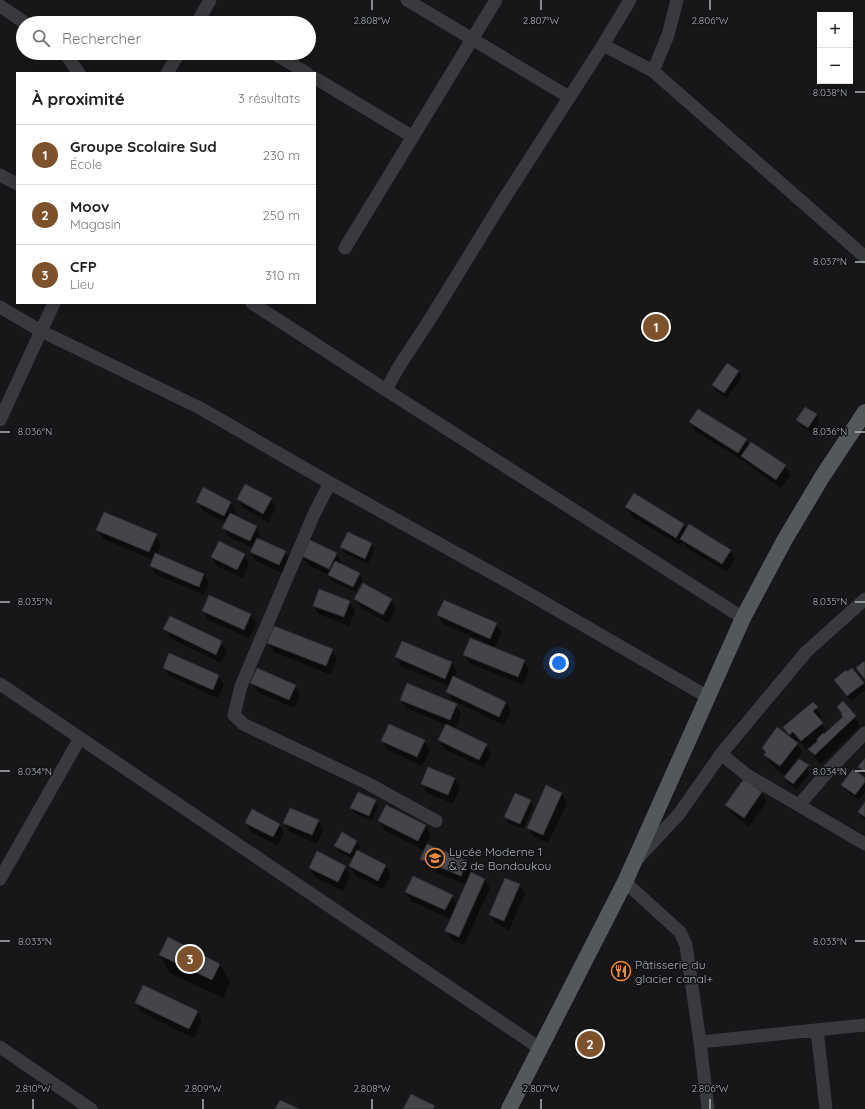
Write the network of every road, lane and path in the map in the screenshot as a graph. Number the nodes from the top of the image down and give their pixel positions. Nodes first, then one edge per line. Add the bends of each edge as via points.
1 (210, 0) edge
2 (408, 0) edge
3 (496, 0) edge
4 (630, 0) edge
5 (677, 0) edge
6 (0, 6) edge
7 (16, 16) edge
8 (201, 16) edge
9 (472, 39) junction
10 (603, 46) junction
11 (70, 60) edge
12 (175, 60) edge
13 (285, 60) edge
14 (653, 71) junction
15 (78, 72) edge
16 (168, 72) edge
17 (305, 72) edge
18 (316, 79) edge
19 (569, 97) junction
20 (413, 137) junction
21 (2, 180) edge
22 (16, 184) edge
23 (345, 248) dead end
24 (865, 257) edge
25 (54, 304) edge
26 (254, 304) edge
27 (0, 307) edge
28 (41, 331) junction
29 (386, 390) junction
30 (865, 412) edge
31 (0, 420) edge
32 (330, 483) junction
33 (865, 599) edge
34 (743, 618) junction
35 (0, 684) edge
36 (708, 697) junction
37 (865, 733) edge
38 (80, 738) junction
39 (721, 754) junction
40 (799, 805) junction
41 (436, 821) dead end
42 (865, 844) edge
43 (635, 861) junction
44 (0, 879) edge
45 (625, 882) junction
46 (865, 1025) edge
47 (817, 1030) junction
48 (700, 1042) junction
49 (0, 1047) edge
50 (541, 1049) junction
51 (91, 1109) edge
52 (509, 1109) edge
53 (708, 1109) edge
54 (826, 1109) edge

1 - 8 street
2 - 9 street
3 - 9 street
4 - 10 street
5 - 14 street via 668,36
6 - 7 street
9 - 19 street
9 - 20 street
10 - 14 street
10 - 19 street
11 - 15 street
12 - 16 street
13 - 17 street
14 - 24 street
18 - 20 street
19 - 29 street
20 - 23 street
21 - 22 street
25 - 28 street
26 - 29 street
27 - 28 street
28 - 31 street
28 - 32 street via 200,408
29 - 34 street
30 - 34 main road via 784,541
32 - 36 street
32 - 41 street via 314,514 241,686 234,715 243,724 367,783
33 - 39 street via 806,652
34 - 36 main road
35 - 38 street
36 - 43 main road
37 - 40 street
38 - 44 street
38 - 50 street
39 - 40 street via 747,775
39 - 43 street via 679,814
40 - 42 street
43 - 45 main road
45 - 48 street via 680,932 686,945
45 - 50 main road
46 - 47 street
47 - 48 street
47 - 54 street
48 - 53 street
49 - 51 street
50 - 52 main road

